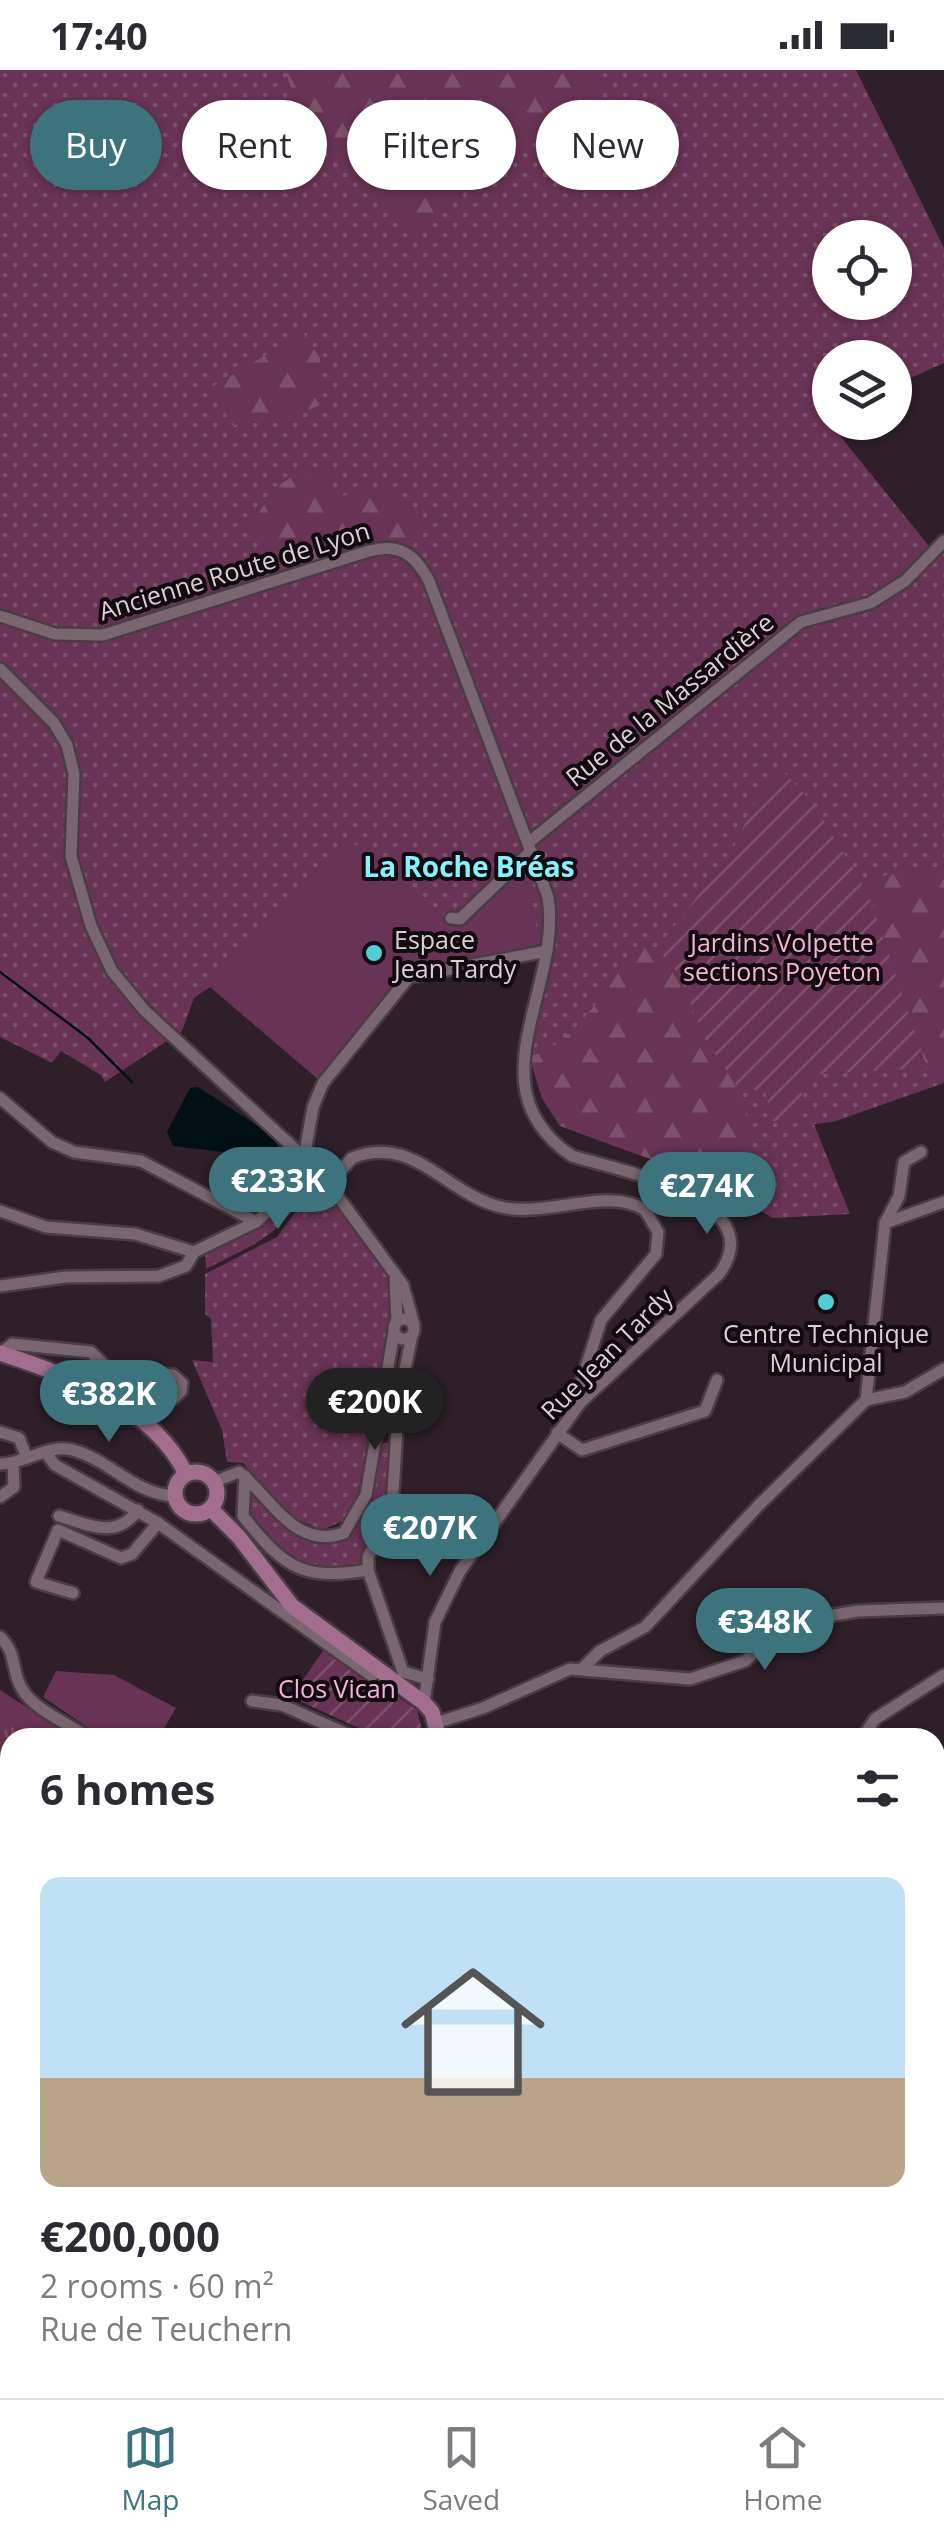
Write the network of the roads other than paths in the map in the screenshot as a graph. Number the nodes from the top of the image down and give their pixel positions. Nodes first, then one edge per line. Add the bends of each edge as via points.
1 (944, 542) edge
2 (0, 616) edge
3 (0, 669) edge
4 (530, 847) junction
5 (451, 918) dead end
6 (547, 950) junction
7 (0, 1098) edge
8 (921, 1152) dead end
9 (305, 1155) junction
10 (330, 1184) junction
11 (944, 1202) edge
12 (0, 1211) edge
13 (256, 1222) junction
14 (885, 1223) junction
15 (194, 1252) junction
16 (0, 1286) edge
17 (405, 1330) junction
18 (1, 1353) edge
19 (944, 1370) edge
20 (717, 1380) dead end
21 (100, 1395) junction
22 (866, 1400) junction
23 (580, 1403) junction
24 (0, 1432) edge
25 (557, 1433) junction
26 (45, 1452) junction
27 (28, 1458) junction
28 (6, 1464) edge
29 (186, 1474) junction
30 (244, 1476) junction
31 (214, 1482) junction
32 (175, 1496) junction
33 (0, 1497) edge
34 (211, 1509) junction
35 (138, 1510) junction
36 (59, 1516) dead end
37 (158, 1523) junction
38 (368, 1570) junction
39 (72, 1593) dead end
40 (944, 1608) edge
41 (0, 1636) edge
42 (583, 1668) junction
43 (944, 1675) edge
44 (372, 1676) dead end
45 (428, 1679) junction
46 (252, 1701) dead end
47 (424, 1704) junction
48 (74, 1728) edge
49 (334, 1728) edge
50 (437, 1728) edge
51 (443, 1728) edge
52 (869, 1728) edge

1 - 4 street, Rue de la Massardière via 905,581 870,603 801,622
2 - 4 street, Ancienne Route de Lyon via 55,634 102,635 369,551 403,550 429,580
3 - 9 street via 54,723 67,746 74,774 70,856 112,971 145,1011
4 - 5 street, Rue de la Massardière via 463,917
4 - 6 street, Rue Jean Tardy via 550,910
6 - 9 street via 409,977 323,1083
6 - 23 street, Rue Jean Tardy via 522,1080 540,1129 572,1156 698,1196 724,1224 732,1251 720,1274
7 - 13 street via 52,1142 74,1152 141,1160
8 - 14 street via 904,1162 899,1196
9 - 10 street
9 - 13 street via 282,1200
10 - 17 street via 393,1270
10 - 23 street via 352,1158 390,1154 424,1162 463,1192 506,1208 543,1211 614,1200 645,1210 658,1232 656,1254 601,1320
11 - 14 street
12 - 15 street via 46,1226 135,1234
13 - 15 street
14 - 22 street
15 - 16 street via 186,1266 159,1276
17 - 30 street via 390,1358 366,1494 344,1534 319,1538 296,1528
17 - 38 street via 392,1507
18 - 21 main road
18 - 21 street via 12,1344 91,1352 108,1370 173,1374 182,1384 173,1399 102,1390
19 - 22 street via 905,1392
20 - 25 street via 704,1411 582,1450
21 - 29 main road via 156,1431
22 - 42 street via 646,1627
23 - 25 street, Rue Jean Tardy
24 - 27 street via 19,1438
25 - 45 street, Rue Jean Tardy via 448,1589 431,1639
26 - 27 street
26 - 32 street via 77,1451 151,1494
26 - 35 street via 55,1465
27 - 28 street
28 - 33 street via 14,1487
29 - 31 main road via 205,1474
29 - 32 main road
30 - 31 street via 232,1471
30 - 38 street via 243,1516 277,1552 316,1576
31 - 34 main road via 218,1493
32 - 34 main road via 192,1514
34 - 47 main road via 292,1606
35 - 36 street via 129,1523 109,1531
35 - 37 street
37 - 39 street via 121,1558 58,1530 36,1582
37 - 44 street
38 - 45 street via 403,1672
40 - 42 street via 804,1620 745,1661 690,1678
41 - 48 street via 28,1697
42 - 51 street
43 - 52 street
45 - 47 street, Rue Jean Tardy
46 - 49 street via 282,1705
47 - 50 main road

